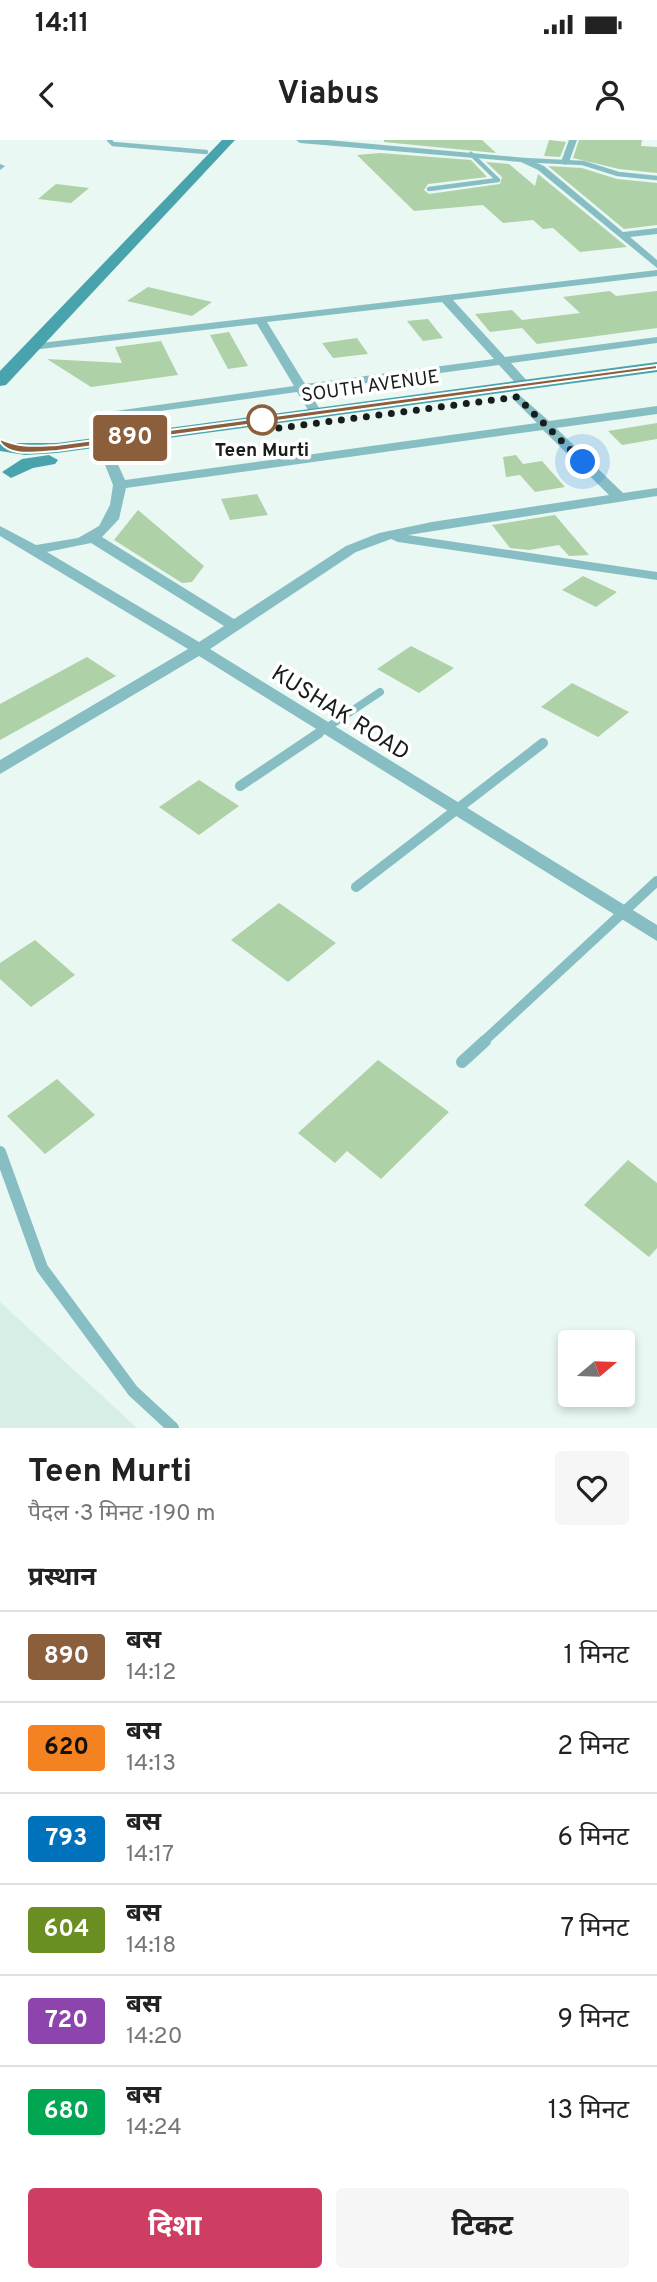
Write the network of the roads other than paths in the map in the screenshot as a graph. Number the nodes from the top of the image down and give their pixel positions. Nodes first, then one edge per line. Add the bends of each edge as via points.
1 (108, 140) edge
2 (218, 140) edge
3 (229, 140) edge
4 (300, 140) edge
5 (573, 140) edge
6 (206, 152) junction
7 (471, 154) junction
8 (523, 160) junction
9 (565, 162) junction
10 (657, 178) edge
11 (429, 189) dead end
12 (657, 231) edge
13 (622, 235) junction
14 (657, 265) edge
15 (657, 273) edge
16 (445, 298) junction
17 (260, 320) junction
18 (657, 341) edge
19 (32, 347) junction
20 (501, 361) junction
21 (0, 365) edge
22 (657, 367) edge
23 (657, 377) edge
24 (0, 381) edge
25 (299, 388) junction
26 (521, 391) junction
27 (657, 410) edge
28 (316, 413) junction
29 (547, 426) junction
30 (3, 445) edge
31 (104, 447) junction
32 (11, 472) junction
33 (120, 485) junction
34 (0, 488) edge
35 (657, 492) edge
36 (620, 498) junction
37 (0, 530) edge
38 (384, 536) junction
39 (93, 538) junction
40 (34, 550) junction
41 (657, 576) edge
42 (233, 625) junction
43 (199, 649) junction
44 (380, 692) dead end
45 (325, 729) junction
46 (543, 743) dead end
47 (0, 768) edge
48 (240, 786) dead end
49 (456, 810) junction
50 (657, 881) edge
51 (356, 887) dead end
52 (623, 913) junction
53 (657, 934) edge
54 (462, 1062) dead end
55 (0, 1152) edge
56 (173, 1428) edge

1 - 6 lane
2 - 6 main road
3 - 19 main road
4 - 7 street
5 - 9 street
6 - 21 main road
7 - 8 street
7 - 11 lane via 498,180
8 - 9 lane
8 - 13 street via 541,168
9 - 10 lane
12 - 13 street
13 - 14 street
15 - 16 street
16 - 17 street
16 - 20 street
17 - 19 street
17 - 25 street
18 - 20 street
19 - 24 main road
20 - 25 street
20 - 26 street
22 - 26 main road, SOUTH AVENUE
23 - 26 main road, SOUTH AVENUE
25 - 28 street
25 - 31 street via 105,416 100,424
26 - 28 main road, SOUTH AVENUE
26 - 29 street
26 - 31 main road, SOUTH AVENUE
27 - 29 street
28 - 31 main road, SOUTH AVENUE
29 - 33 street
29 - 36 street
30 - 31 main road, SOUTH AVENUE via 25,450
30 - 32 main road via 11,458
31 - 32 main road, SOUTH AVENUE via 29,463
31 - 33 street
32 - 34 main road
33 - 39 street via 118,509 110,527
35 - 36 street
36 - 38 street
37 - 40 street, KUSHAK ROAD
38 - 41 street
38 - 42 street via 351,549
39 - 40 street
39 - 42 street
40 - 43 street, KUSHAK ROAD
42 - 43 street
43 - 45 street, KUSHAK ROAD
43 - 47 street
44 - 45 lane
45 - 48 lane
45 - 49 street, KUSHAK ROAD
46 - 49 lane
49 - 51 lane
49 - 52 street, KUSHAK ROAD
50 - 52 lane
52 - 53 street, KUSHAK ROAD
52 - 54 lane
55 - 56 lane via 42,1268 133,1391

